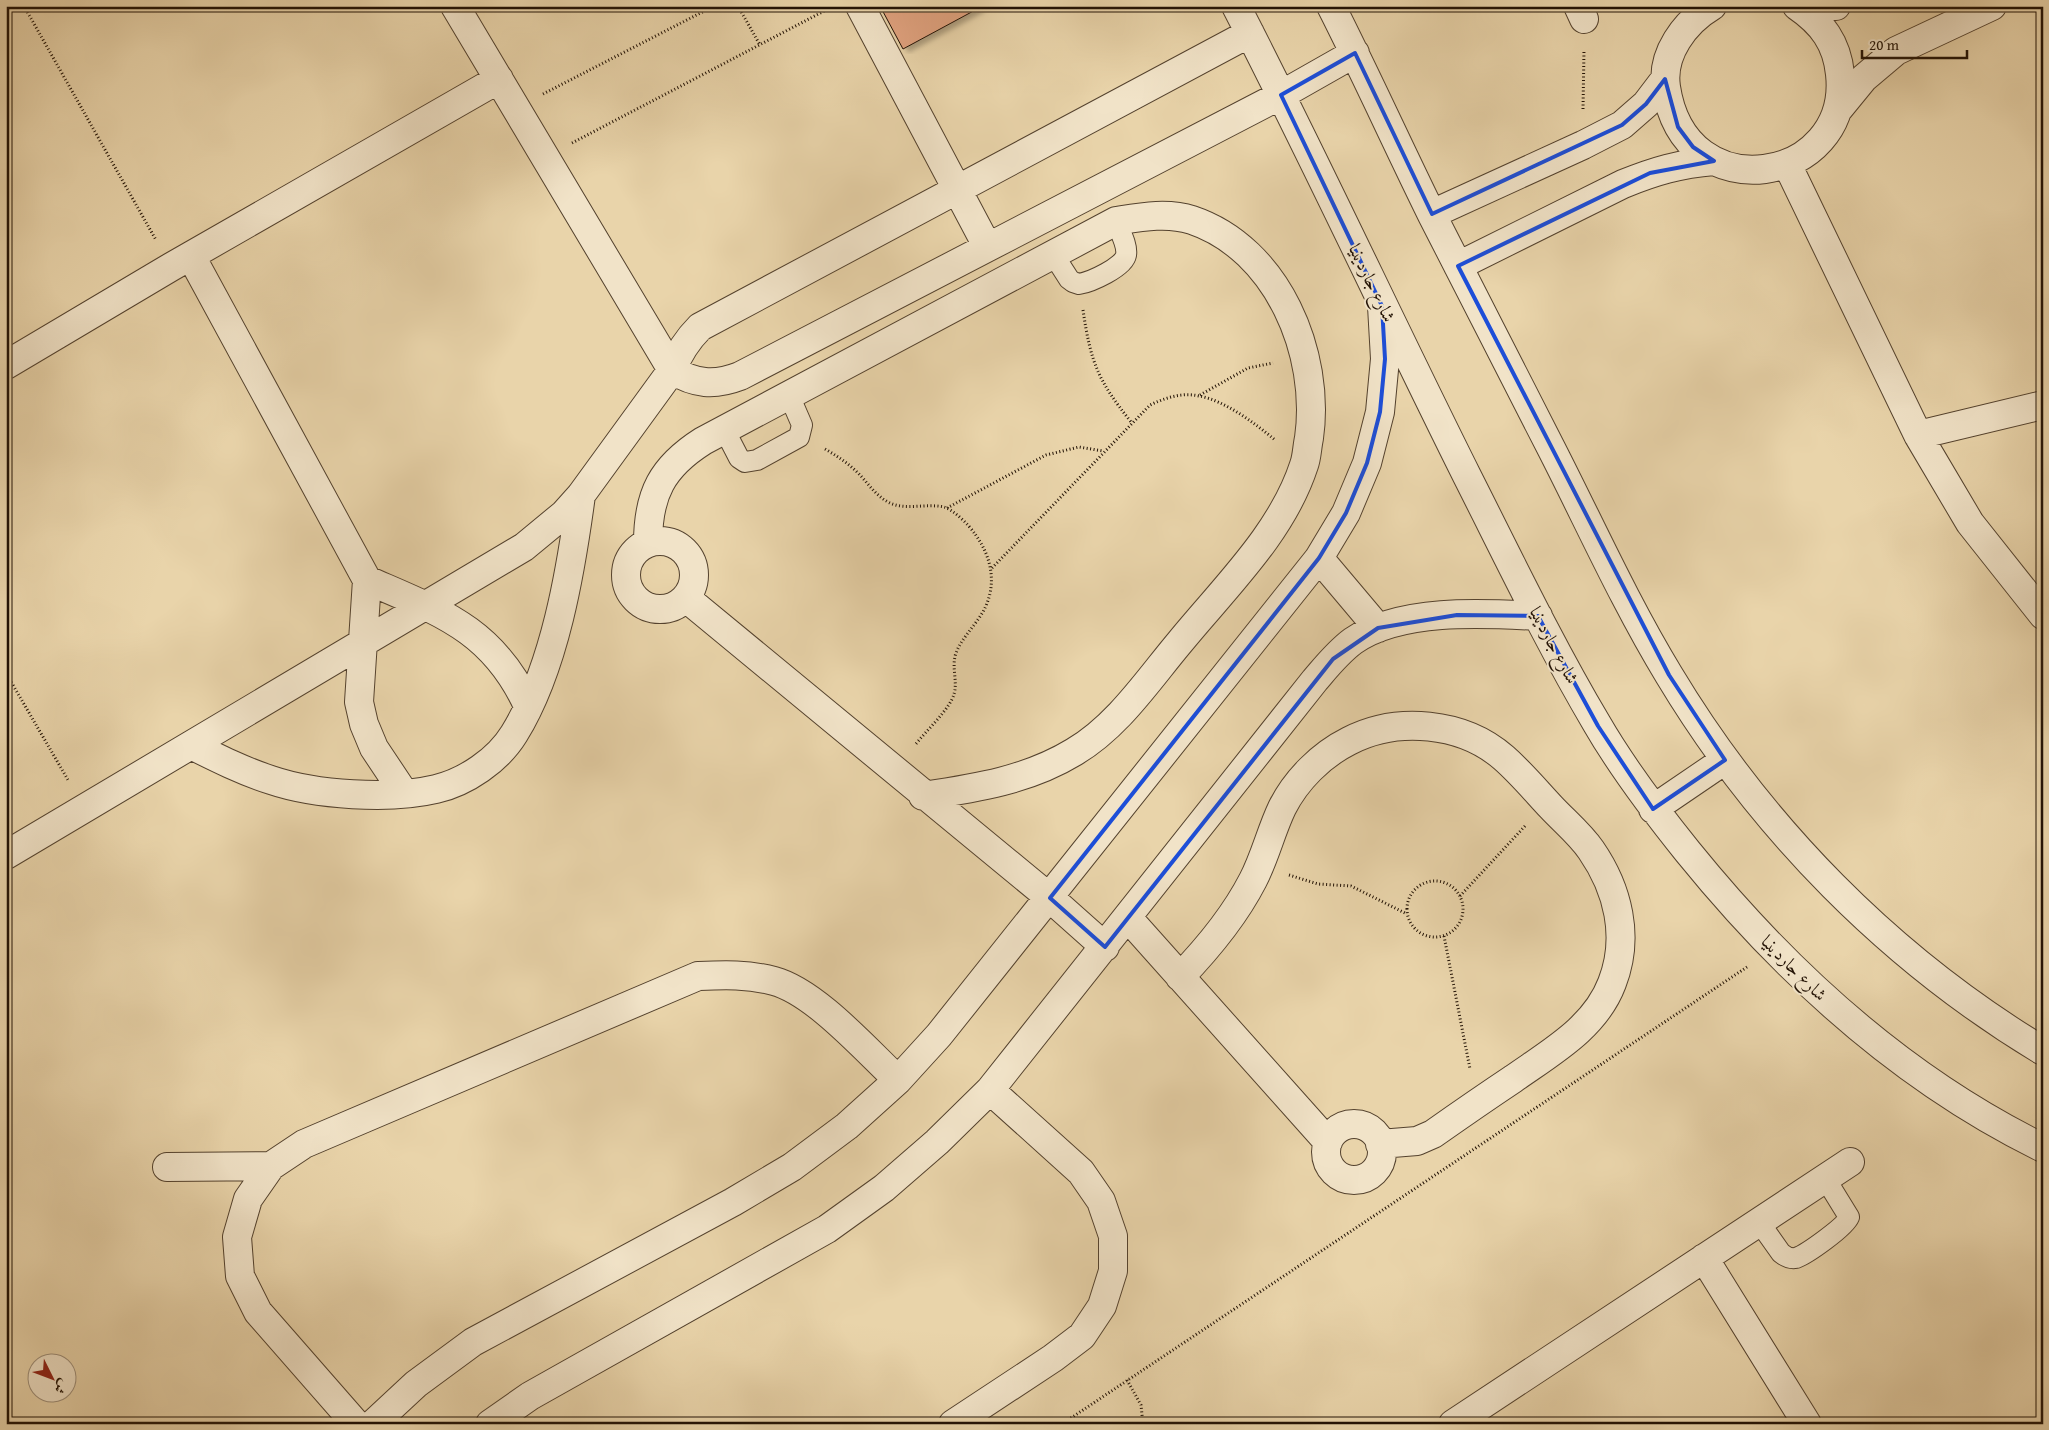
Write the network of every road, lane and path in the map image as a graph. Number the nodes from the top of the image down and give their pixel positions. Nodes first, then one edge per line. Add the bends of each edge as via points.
1 (24, 6) edge
2 (455, 6) edge
3 (714, 6) edge
4 (738, 6) edge
5 (833, 6) edge
6 (860, 6) edge
7 (1236, 6) edge
8 (1331, 6) edge
9 (1712, 6) edge
10 (1797, 6) edge
11 (1829, 6) edge
12 (1836, 6) edge
13 (1992, 6) edge
14 (1581, 13) edge
15 (1250, 32) junction
16 (760, 45) junction
17 (1355, 53) junction
18 (499, 79) junction
19 (1665, 79) junction
20 (1281, 95) junction
21 (516, 108) junction
22 (1837, 110) junction
23 (1583, 145) junction
24 (546, 157) junction
25 (1714, 161) junction
26 (1787, 164) junction
27 (956, 188) junction
28 (1432, 214) junction
29 (1116, 221) junction
30 (987, 246) junction
31 (1053, 254) junction
32 (181, 261) junction
33 (1458, 266) junction
34 (1079, 284) junction
35 (1382, 306) junction
36 (6, 365) edge
37 (672, 370) junction
38 (1310, 377) junction
39 (789, 395) junction
40 (1199, 396) junction
41 (2043, 404) edge
42 (1131, 422) junction
43 (724, 429) junction
44 (1918, 435) junction
45 (799, 437) junction
46 (1104, 451) junction
47 (1305, 464) junction
48 (582, 495) junction
49 (946, 508) junction
50 (648, 543) junction
51 (1319, 558) junction
52 (992, 568) junction
53 (367, 580) junction
54 (686, 598) junction
55 (427, 606) junction
56 (2043, 614) edge
57 (1538, 616) junction
58 (1378, 628) junction
59 (362, 645) junction
60 (6, 673) edge
61 (528, 706) junction
62 (191, 745) junction
63 (1725, 760) junction
64 (893, 770) junction
65 (404, 792) junction
66 (923, 796) junction
67 (1547, 803) junction
68 (84, 809) junction
69 (1654, 809) junction
70 (6, 855) edge
71 (1261, 862) junction
72 (1460, 896) junction
73 (1050, 898) junction
74 (1407, 914) junction
75 (1128, 918) junction
76 (1444, 936) junction
77 (1105, 947) junction
78 (1774, 948) junction
79 (1180, 977) junction
80 (2043, 1051) edge
81 (898, 1080) junction
82 (990, 1090) junction
83 (1476, 1104) junction
84 (1328, 1142) junction
85 (1380, 1144) junction
86 (2043, 1148) edge
87 (1850, 1162) dead end
88 (271, 1166) junction
89 (167, 1167) dead end
90 (1825, 1178) junction
91 (1759, 1222) junction
92 (1704, 1258) junction
93 (1127, 1380) junction
94 (356, 1424) edge
95 (373, 1424) edge
96 (490, 1424) edge
97 (953, 1424) edge
98 (1062, 1424) edge
99 (1143, 1424) edge
100 (1453, 1424) edge
101 (1807, 1424) edge

1 - 32 path
2 - 18 street
3 - 21 path
4 - 16 path
5 - 16 path
6 - 27 street
7 - 15 street, شارع جاردينيا
8 - 17 street
9 - 19 street via 1682,32 1670,54
10 - 22 street via 1814,18 1830,38 1839,61 1842,86
11 - 12 street
13 - 22 street via 1896,51 1864,78
14 - 23 path
15 - 20 street, شارع جاردينيا
15 - 27 street
16 - 24 path
17 - 20 street
17 - 28 street
18 - 21 street
18 - 32 street
19 - 23 street via 1646,104 1622,125
19 - 25 street via 1669,104 1678,127 1693,147
20 - 30 street
20 - 35 street, شارع جاردينيا
21 - 24 street
22 - 26 street via 1809,151
23 - 28 street
24 - 37 street
25 - 26 street via 1738,169 1763,170
25 - 33 street via 1679,164 1641,176
26 - 44 street
27 - 30 street
27 - 37 street via 700,327 678,354
28 - 33 street
29 - 31 street
29 - 34 lane via 1126,256 1119,266
29 - 38 street via 1153,215 1191,220 1225,236 1254,261 1281,295 1299,335
30 - 37 street via 740,376 723,382 705,383 687,379
31 - 34 lane via 1070,279
31 - 39 street
32 - 36 street
32 - 53 street
33 - 63 street via 1669,675
34 - 42 path via 1095,368 1106,390
35 - 51 street via 1385,359 1380,412 1368,463 1346,512
35 - 57 street, شارع جاردينيا
37 - 48 street
38 - 40 path via 1269,363 1248,368
38 - 47 street via 1311,421
39 - 43 street
39 - 45 lane via 802,425
40 - 42 path via 1165,398 1150,405
40 - 47 path via 1260,428
41 - 44 street
42 - 46 path
43 - 45 lane via 739,458 745,462 757,460
43 - 50 street via 683,454 666,472 654,494 648,518
44 - 56 street via 1970,523
45 - 49 path via 844,460 889,503
46 - 49 path via 1079,447 1046,455
46 - 52 path
47 - 66 street via 1288,505 1263,541 1116,719 1076,752 1029,775 979,788
48 - 55 street via 524,547
48 - 61 street via 563,598 544,665
49 - 52 path via 973,531 985,548
50 - 54 street via 666,541 683,549 688,556 694,582
50 - 54 street via 632,555 627,564 625,575 631,595 647,608 658,610 678,605
51 - 58 street
51 - 73 street
52 - 64 path via 987,604 956,654 953,670 955,693 951,702
53 - 55 street
53 - 59 street
54 - 64 street
55 - 59 street
55 - 61 street via 470,630 488,646 518,684
57 - 58 street via 1457,615 1416,619
57 - 69 street, شارع جاردينيا via 1598,726
58 - 75 street via 1353,641 1333,659
59 - 62 street
59 - 65 street via 359,702 364,724 374,748
60 - 68 path
61 - 65 street via 514,735 492,760 466,778 436,789
62 - 65 street via 231,766 272,781 315,790 360,794
62 - 68 street
63 - 69 street
63 - 80 street via 1802,855 1890,941 1986,1016
64 - 66 street
66 - 73 street
67 - 71 street via 1504,757 1476,740 1446,729 1413,726 1381,729 1350,740 1322,758 1299,781 1282,809
67 - 72 path
67 - 83 street via 1590,848 1609,878 1619,912 1621,948 1612,983 1595,1014 1569,1040
68 - 70 street
69 - 78 street, شارع جاردينيا via 1734,909
71 - 74 path via 1299,880 1351,886
71 - 79 street via 1234,914
72 - 74 path via 1445,883 1426,882 1410,895
72 - 76 path via 1462,915 1459,924
73 - 77 street
73 - 81 street via 939,1035
74 - 76 path via 1410,924 1424,936
75 - 77 street
75 - 79 street
76 - 83 path
77 - 82 street
78 - 86 street, شارع جاردينيا via 1825,999 1925,1080 2010,1132
78 - 93 path
79 - 84 street
81 - 88 street via 810,998 776,981 737,974 698,976 304,1144
81 - 95 street via 847,1126 792,1167 473,1342 416,1384
82 - 96 street via 884,1188 827,1229 530,1396
82 - 97 street via 1081,1172 1101,1201 1113,1236 1113,1271 1102,1306 1082,1336
83 - 85 street via 1433,1134 1417,1141
84 - 85 street via 1339,1129 1355,1124 1371,1130
84 - 85 street via 1326,1151 1330,1168 1352,1180 1361,1179 1376,1170 1382,1153
87 - 90 street
88 - 89 street
88 - 94 street via 248,1199 237,1237 240,1276 258,1312
90 - 91 street
90 - 91 lane via 1849,1217 1843,1226 1797,1258 1781,1253
91 - 92 street
92 - 100 street
92 - 101 street
93 - 98 path
93 - 99 path via 1141,1405

